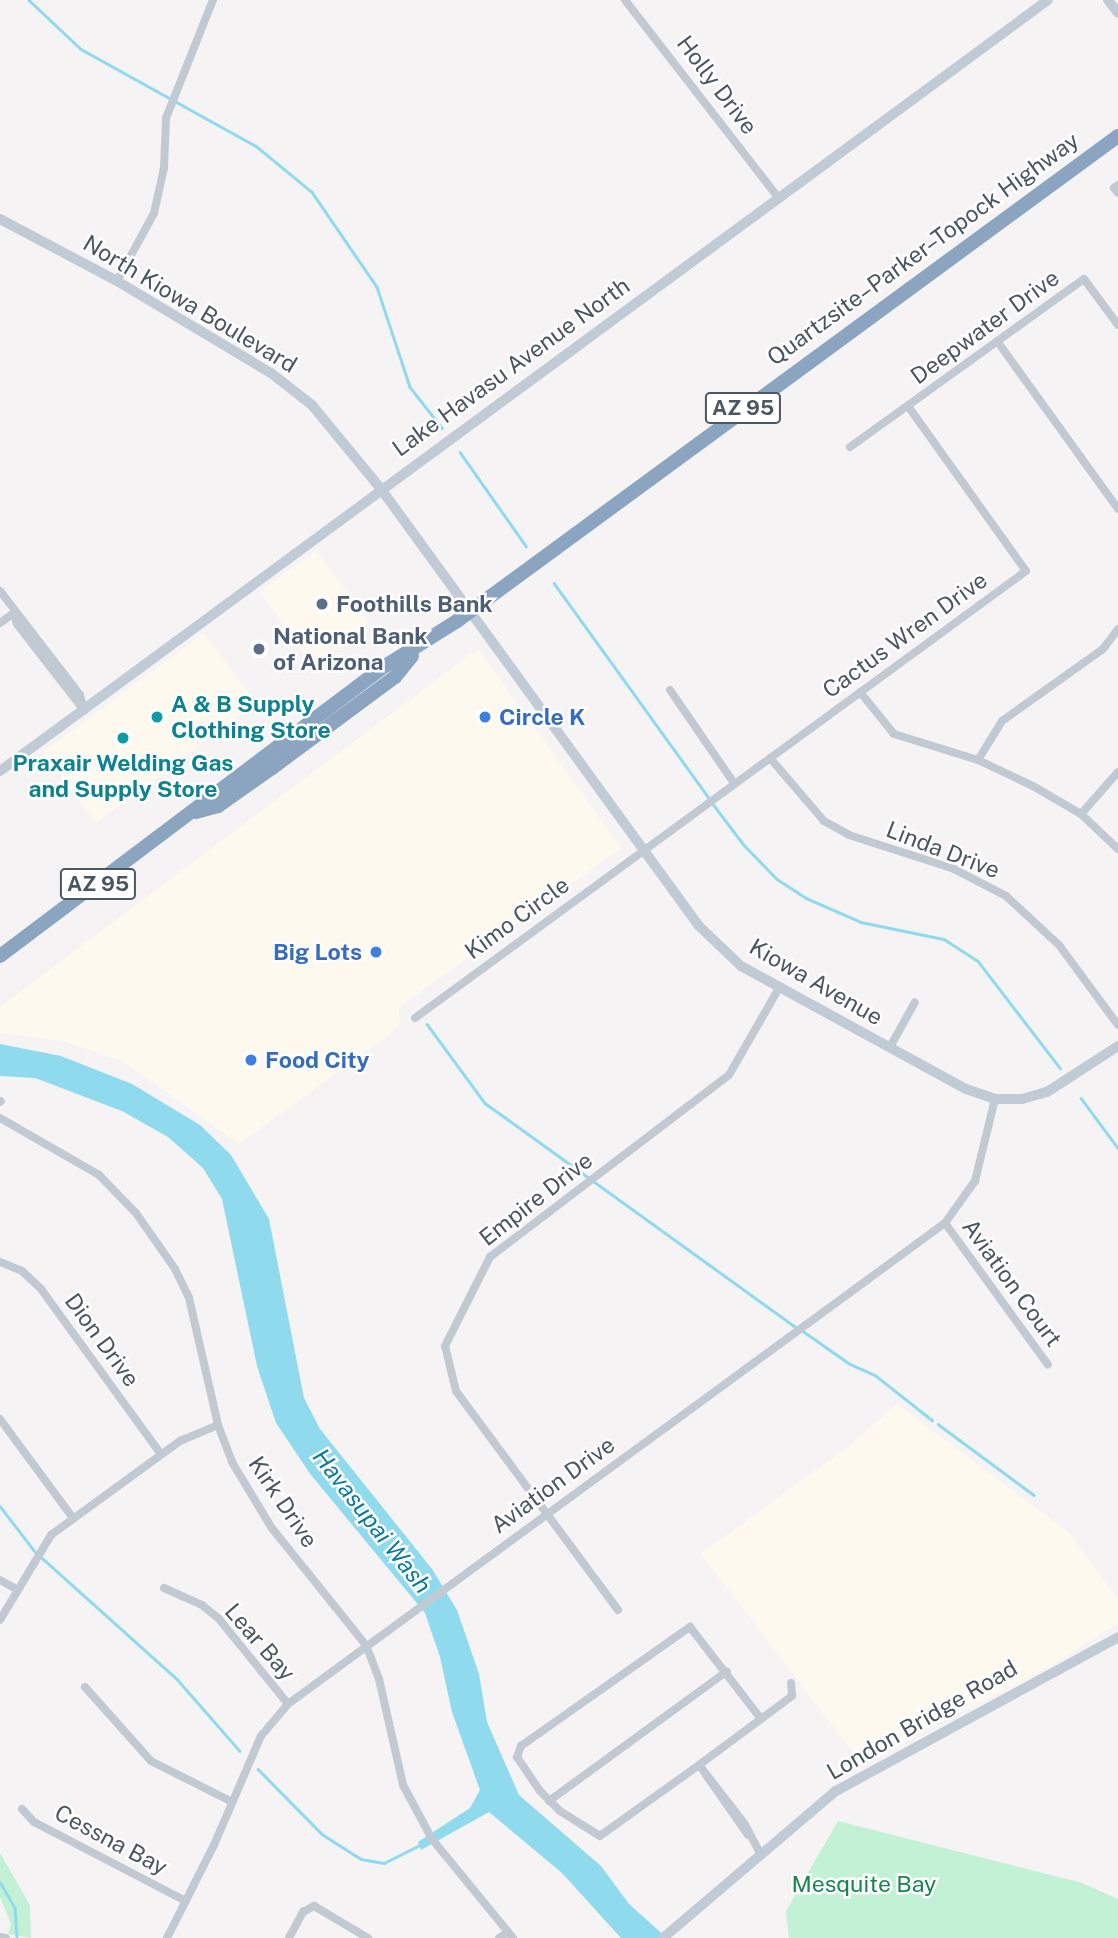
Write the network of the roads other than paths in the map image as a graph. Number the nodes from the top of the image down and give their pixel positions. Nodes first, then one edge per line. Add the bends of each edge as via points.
1 (213, 0) edge
2 (625, 0) edge
3 (1048, 0) edge
4 (1108, 0) edge
5 (1118, 13) edge
6 (1118, 136) edge
7 (1118, 184) edge
8 (1118, 193) edge
9 (776, 196) junction
10 (0, 219) edge
11 (117, 281) junction
12 (1118, 325) edge
13 (997, 341) junction
14 (908, 407) junction
15 (850, 447) dead end
16 (381, 489) junction
17 (1118, 509) edge
18 (0, 591) edge
19 (470, 611) junction
20 (14, 613) junction
21 (0, 624) edge
22 (1118, 629) edge
23 (670, 690) dead end
24 (860, 692) junction
25 (84, 710) junction
26 (769, 758) junction
27 (978, 760) junction
28 (0, 771) edge
29 (1118, 772) edge
30 (734, 783) junction
31 (1082, 814) junction
32 (1118, 849) edge
33 (643, 850) junction
34 (0, 956) edge
35 (779, 988) junction
36 (915, 1002) dead end
37 (415, 1018) dead end
38 (1118, 1025) edge
39 (1118, 1046) edge
40 (890, 1047) junction
41 (995, 1099) junction
42 (0, 1118) edge
43 (945, 1223) junction
44 (0, 1262) edge
45 (1048, 1365) dead end
46 (0, 1419) edge
47 (218, 1425) junction
48 (161, 1454) junction
49 (547, 1514) junction
50 (73, 1518) junction
51 (0, 1580) edge
52 (164, 1588) dead end
53 (16, 1589) junction
54 (618, 1610) dead end
55 (0, 1620) edge
56 (1118, 1637) edge
57 (366, 1645) junction
58 (727, 1671) junction
59 (791, 1683) dead end
60 (85, 1687) dead end
61 (288, 1704) junction
62 (761, 1719) junction
63 (699, 1765) junction
64 (549, 1801) junction
65 (232, 1802) junction
66 (22, 1809) dead end
67 (760, 1853) junction
68 (186, 1901) junction
69 (510, 1935) edge
70 (0, 1937) edge
71 (6, 1938) edge
72 (167, 1938) edge
73 (289, 1938) edge
74 (368, 1938) edge
75 (499, 1938) edge
76 (663, 1938) edge

1 - 11 street via 166,118 164,167 155,214
2 - 9 street, Holly Drive
3 - 9 street, Lake Havasu Avenue North
4 - 5 street
6 - 19 highway, Quartzsite–Parker–Topock Highway / AZ 95
7 - 8 street via 1114,188
9 - 16 street, Lake Havasu Avenue North
10 - 11 street, North Kiowa Boulevard
11 - 16 street, North Kiowa Boulevard via 271,373 312,405
12 - 13 street, Deepwater Drive via 1084,279
13 - 14 street, Deepwater Drive
13 - 17 street
14 - 15 street, Deepwater Drive
14 - 24 street, Cactus Wren Drive via 1026,571
16 - 19 street, North Kiowa Boulevard
16 - 25 street, Lake Havasu Avenue North
18 - 20 street
19 - 33 street, Kiowa Avenue
19 - 34 highway, Quartzsite–Parker–Topock Highway / AZ 95 via 418,649 395,677 282,760 218,806 195,812
20 - 21 street
20 - 25 street via 24,618 80,695
22 - 27 street via 1103,649 1002,721
23 - 30 street
24 - 26 street, Cactus Wren Drive
24 - 27 street via 894,734 911,743
25 - 28 street, Lake Havasu Avenue North
26 - 30 street, Cactus Wren Drive
26 - 38 street, Linda Drive via 824,821 849,835 954,869 1006,896 1059,945
27 - 31 street
29 - 31 street
30 - 33 street, Cactus Wren Drive
31 - 32 street
33 - 35 street, Kiowa Avenue via 721,949
33 - 37 street, Kimo Circle
35 - 40 street, Kiowa Avenue
35 - 49 street, Empire Drive via 729,1075 508,1240 477,1274 451,1326 446,1364 456,1391
36 - 40 street
39 - 41 street, Kiowa Avenue via 1047,1092 1022,1100
40 - 41 street, Kiowa Avenue via 966,1089
41 - 43 street, Aviation Drive via 975,1181
42 - 47 street, Kirk Drive via 99,1175 152,1235 189,1298
43 - 45 street, Aviation Court
43 - 49 street, Aviation Drive
44 - 48 street, Dion Drive via 22,1271 41,1289
46 - 50 street
47 - 48 street via 180,1440
47 - 57 street, Kirk Drive via 245,1488 271,1527
48 - 50 street
49 - 54 street, Empire Drive
49 - 57 street, Aviation Drive
50 - 53 street via 42,1545
51 - 53 street
52 - 61 street, Lear Bay via 202,1605 219,1619
53 - 55 street
56 - 67 street, London Bridge Road via 887,1760 836,1791
57 - 61 street, Aviation Drive
57 - 69 street, Kirk Drive via 379,1679 403,1785 432,1839
58 - 62 street
58 - 64 street
58 - 64 street via 698,1632 682,1629 521,1746 517,1757
59 - 62 street via 792,1696
60 - 65 street via 150,1761
61 - 65 street, Aviation Drive via 261,1735
62 - 63 street
63 - 64 street via 600,1836
63 - 67 street
65 - 68 street, Aviation Drive
66 - 68 street, Cessna Bay via 34,1822
67 - 76 street, London Bridge Road
68 - 72 street, Aviation Drive
69 - 75 street
70 - 71 street
73 - 74 street via 303,1912 314,1906

